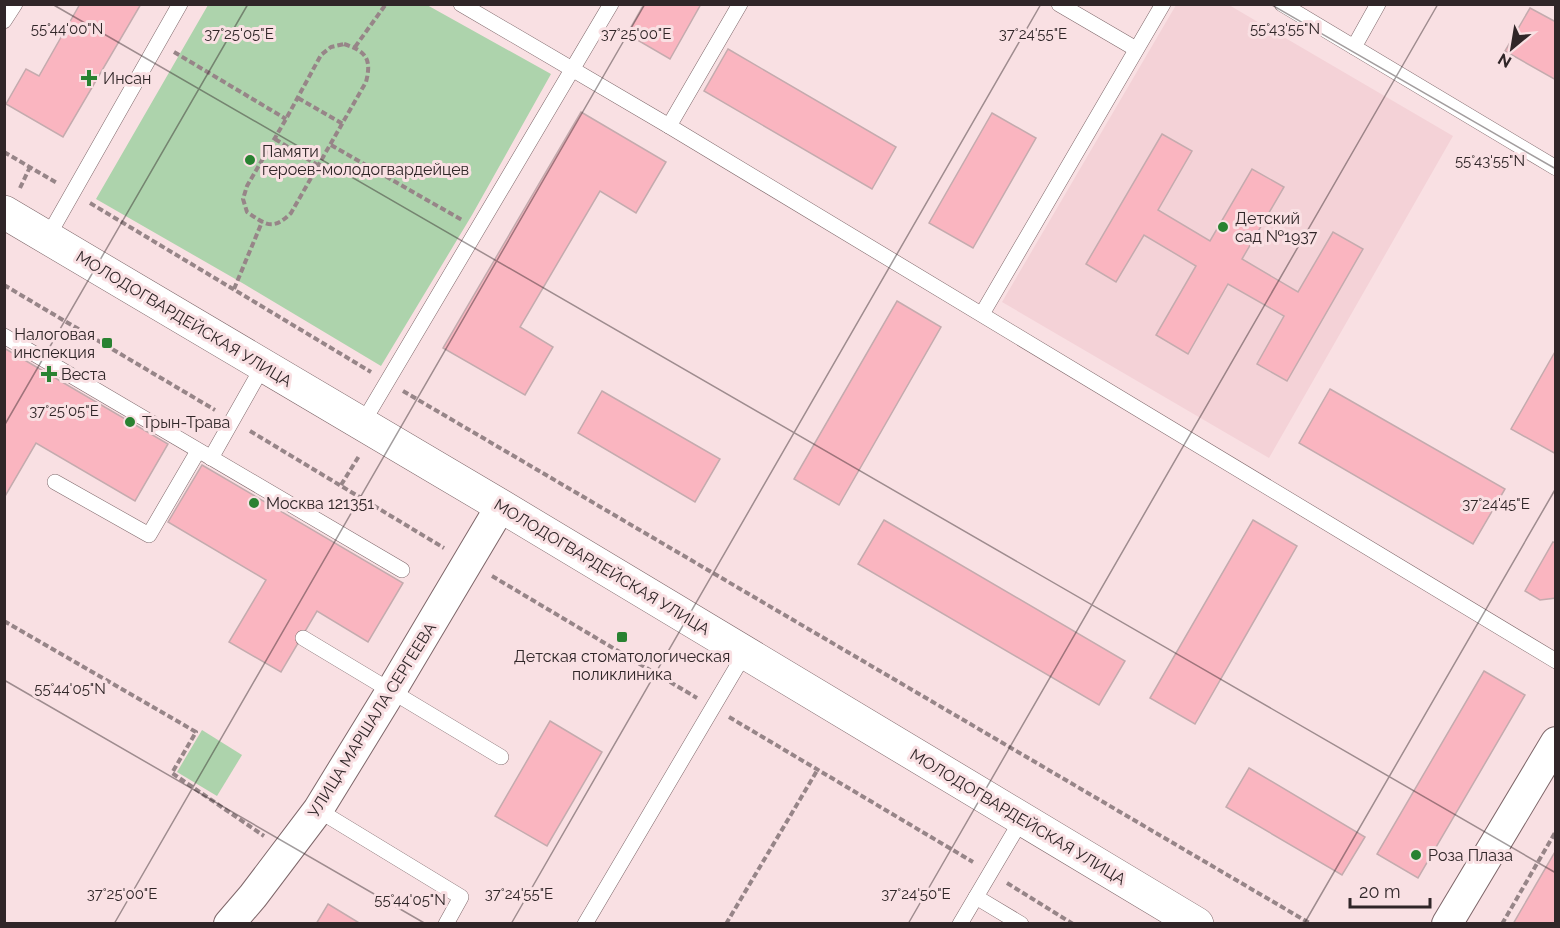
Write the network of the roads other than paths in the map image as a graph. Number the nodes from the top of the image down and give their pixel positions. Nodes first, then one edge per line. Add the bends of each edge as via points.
1 (15, 4) edge
2 (180, 4) edge
3 (461, 4) edge
4 (611, 4) edge
5 (740, 4) edge
6 (1059, 4) edge
7 (1163, 4) edge
8 (1282, 4) edge
9 (1377, 4) edge
10 (4, 21) edge
11 (1354, 47) junction
12 (1136, 49) junction
13 (573, 70) junction
14 (669, 126) junction
15 (1556, 168) edge
16 (4, 212) edge
17 (47, 238) junction
18 (982, 314) junction
19 (4, 336) edge
20 (263, 366) junction
21 (362, 424) junction
22 (205, 454) junction
23 (55, 482) dead end
24 (501, 506) junction
25 (402, 570) dead end
26 (303, 638) dead end
27 (745, 653) junction
28 (1556, 661) edge
29 (391, 691) junction
30 (1556, 742) edge
31 (501, 758) dead end
32 (318, 810) junction
33 (1022, 819) junction
34 (976, 897) junction
35 (249, 910) edge
36 (229, 924) edge
37 (446, 924) edge
38 (585, 924) edge
39 (960, 924) edge
40 (1021, 924) edge
41 (1197, 924) edge
42 (1447, 924) edge

1 - 10 lane
2 - 17 lane
3 - 13 lane
4 - 13 lane
5 - 14 lane
6 - 12 lane
7 - 12 lane
8 - 11 lane
9 - 11 lane
11 - 15 lane
12 - 18 lane
13 - 14 lane
13 - 21 lane
14 - 18 lane
16 - 17 street, МОЛОДОГВАРДЕЙСКАЯ УЛИЦА
17 - 20 street, МОЛОДОГВАРДЕЙСКАЯ УЛИЦА
18 - 28 lane
19 - 22 lane
20 - 21 street, МОЛОДОГВАРДЕЙСКАЯ УЛИЦА
20 - 22 lane via 232,420
21 - 24 street, МОЛОДОГВАРДЕЙСКАЯ УЛИЦА
22 - 23 lane via 149,535
22 - 25 lane
24 - 27 street, МОЛОДОГВАРДЕЙСКАЯ УЛИЦА
24 - 29 street, УЛИЦА МАРШАЛА СЕРГЕЕВА
26 - 29 lane
27 - 33 street, МОЛОДОГВАРДЕЙСКАЯ УЛИЦА
27 - 38 lane
29 - 31 lane
29 - 32 street, УЛИЦА МАРШАЛА СЕРГЕЕВА
30 - 42 street
32 - 35 street, УЛИЦА МАРШАЛА СЕРГЕЕВА
32 - 37 lane via 461,897
33 - 34 lane
33 - 41 street, МОЛОДОГВАРДЕЙСКАЯ УЛИЦА
34 - 39 lane
34 - 40 lane
35 - 36 street, УЛИЦА МАРШАЛА СЕРГЕЕВА

